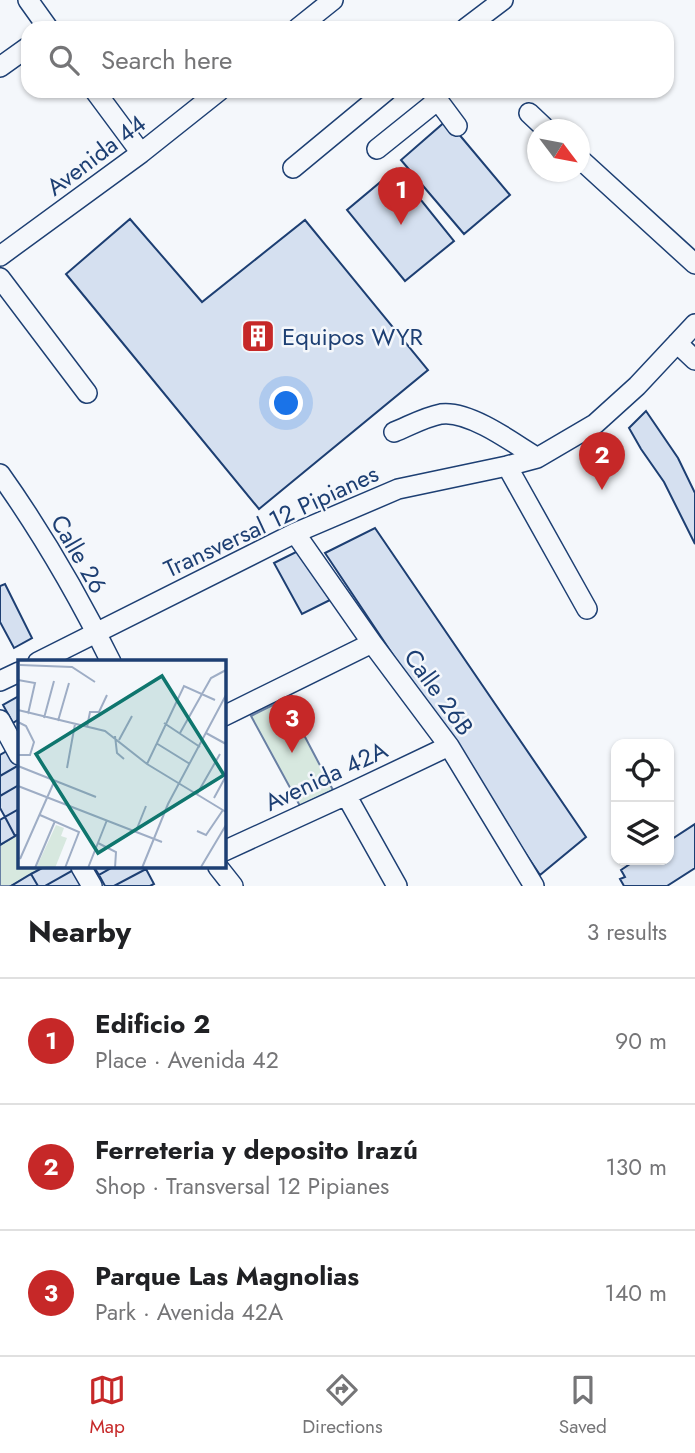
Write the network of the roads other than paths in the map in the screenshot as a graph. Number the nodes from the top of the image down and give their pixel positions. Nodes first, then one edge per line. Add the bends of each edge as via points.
1 (28, 0) edge
2 (333, 0) edge
3 (498, 1) edge
4 (43, 21) edge
5 (307, 21) edge
6 (474, 21) edge
7 (21, 52) edge
8 (0, 67) edge
9 (100, 98) edge
10 (210, 98) edge
11 (378, 98) edge
12 (433, 98) edge
13 (436, 98) edge
14 (529, 113) dead end
15 (535, 119) edge
16 (457, 126) dead end
17 (377, 149) dead end
18 (141, 153) junction
19 (293, 168) dead end
20 (590, 169) edge
21 (0, 256) edge
22 (695, 264) edge
23 (0, 278) edge
24 (695, 324) edge
25 (677, 343) junction
26 (695, 360) edge
27 (87, 393) dead end
28 (394, 432) dead end
29 (537, 458) junction
30 (506, 466) junction
31 (0, 474) edge
32 (295, 533) junction
33 (587, 609) dead end
34 (96, 633) junction
35 (372, 643) junction
36 (42, 660) edge
37 (110, 660) edge
38 (18, 672) edge
39 (0, 681) edge
40 (226, 715) edge
41 (2, 730) edge
42 (449, 746) junction
43 (18, 754) edge
44 (346, 795) junction
45 (226, 849) edge
46 (82, 869) edge
47 (220, 869) edge
48 (92, 886) edge
49 (233, 886) edge
50 (397, 886) edge
51 (534, 886) edge

1 - 4 street
2 - 5 street
3 - 6 street
7 - 8 street
9 - 18 street
10 - 18 street, Avenida 44
11 - 19 street
12 - 17 street
13 - 16 street
14 - 15 street
18 - 21 street, Avenida 44
20 - 22 street
23 - 27 street
24 - 25 street, Transversal 12 Pipianes
25 - 26 street
25 - 29 street, Transversal 12 Pipianes via 595,424
28 - 29 street via 444,414 479,423
29 - 30 street, Transversal 12 Pipianes
30 - 32 street, Transversal 12 Pipianes via 398,489
30 - 33 street
31 - 34 street, Calle 26
32 - 34 street, Transversal 12 Pipianes
32 - 35 street, Calle 26B
34 - 36 street, Transversal 12 Pipianes
34 - 37 street, Calle 26
35 - 40 street
35 - 42 street, Calle 26B
38 - 39 street
41 - 43 street
42 - 44 street, Avenida 42A
42 - 51 street, Calle 26B
44 - 45 street, Avenida 42A
44 - 50 street
46 - 48 street
47 - 49 street

